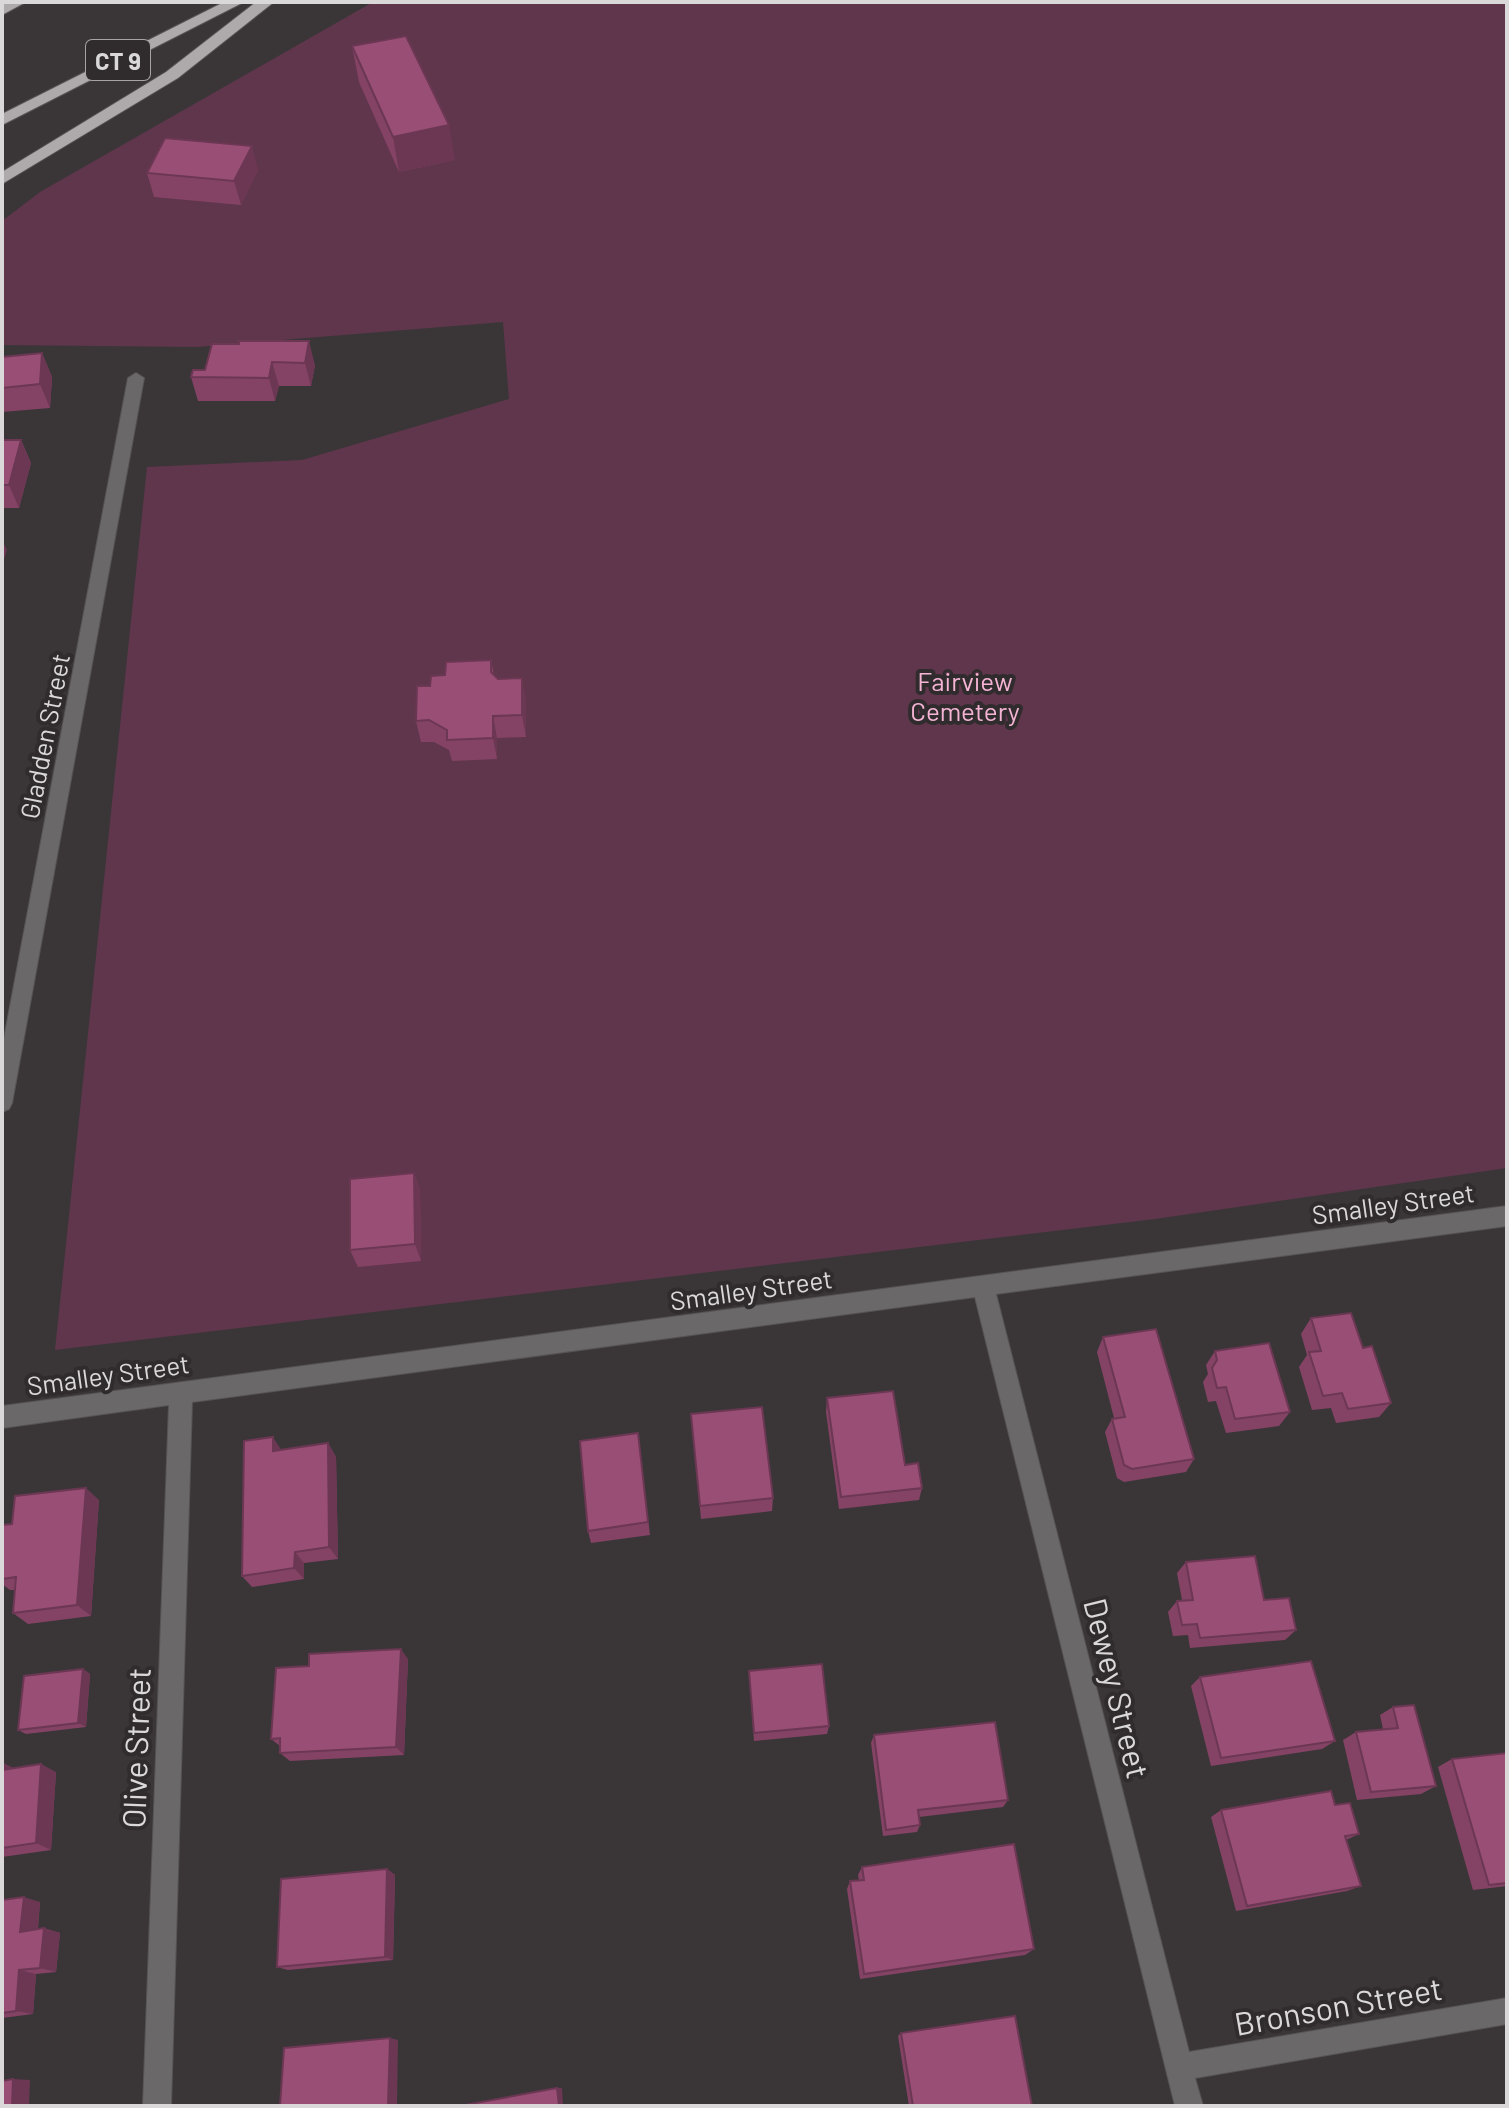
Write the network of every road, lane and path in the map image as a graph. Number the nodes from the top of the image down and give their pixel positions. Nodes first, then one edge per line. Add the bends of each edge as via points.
1 (18, 2) edge
2 (236, 2) edge
3 (266, 2) edge
4 (2, 10) edge
5 (2, 120) edge
6 (2, 179) edge
7 (136, 378) dead end
8 (2, 1103) edge
9 (1507, 1216) edge
10 (983, 1286) junction
11 (181, 1393) junction
12 (2, 1417) edge
13 (1507, 2011) edge
14 (1181, 2067) junction
15 (157, 2106) edge
16 (1189, 2106) edge

1 - 4 highway
2 - 5 highway, CT 9
3 - 6 highway via 172,75
7 - 8 street, Gladden Street
9 - 10 street, Smalley Street
10 - 11 street, Smalley Street
10 - 14 street, Dewey Street
11 - 12 street, Smalley Street
11 - 15 street, Olive Street
13 - 14 street, Bronson Street
14 - 16 street, Dewey Street

